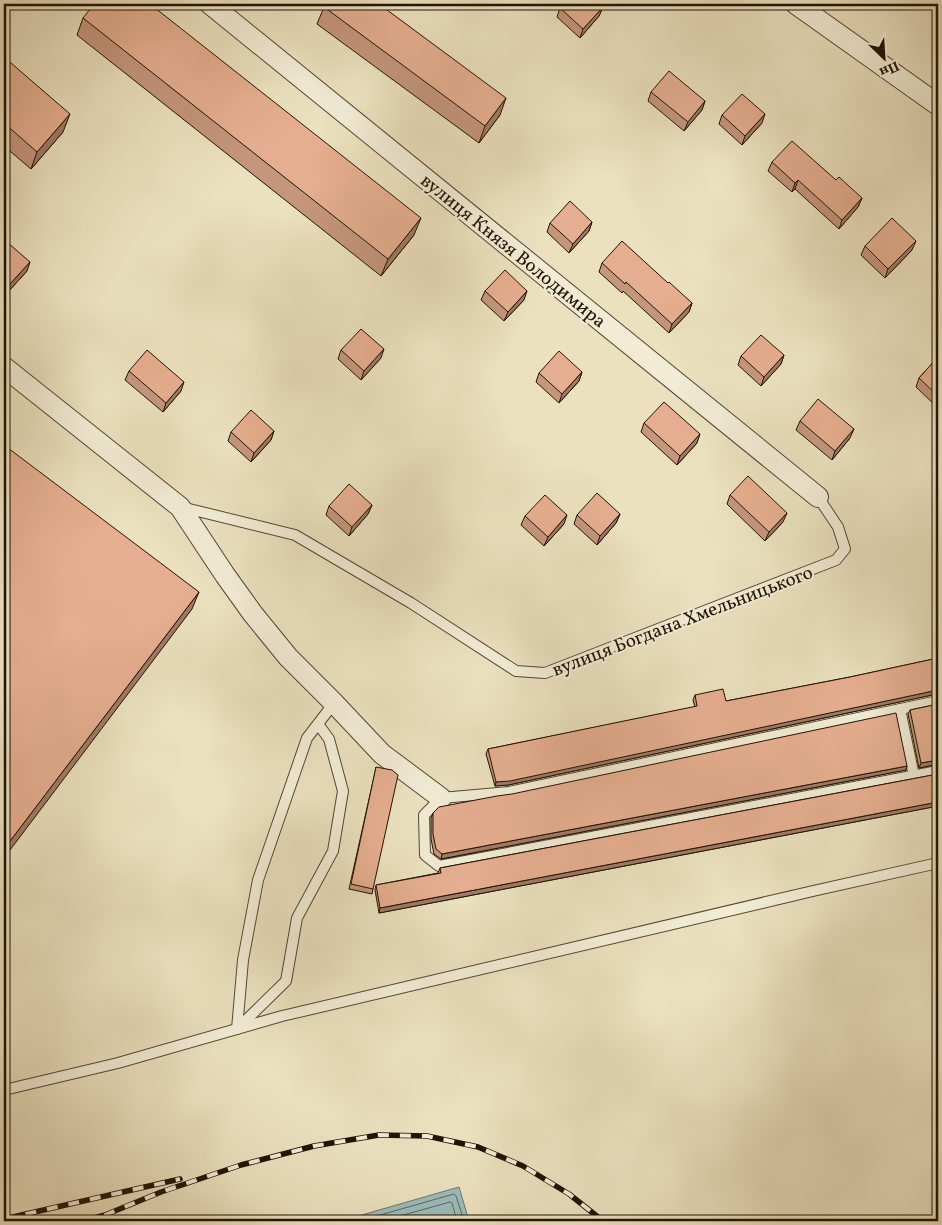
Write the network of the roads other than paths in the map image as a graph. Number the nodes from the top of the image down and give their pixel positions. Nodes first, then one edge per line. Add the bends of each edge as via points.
1 (210, 4) edge
2 (796, 4) edge
3 (938, 105) edge
4 (4, 367) edge
5 (818, 496) joint
6 (180, 507) junction
7 (938, 702) edge
8 (334, 703) junction
9 (900, 709) junction
10 (318, 724) junction
11 (938, 770) edge
12 (914, 776) junction
13 (441, 798) junction
14 (938, 863) edge
15 (237, 1029) junction
16 (4, 1090) edge

1 - 5 street, вулиця Князя Володимира
2 - 3 street
4 - 6 street, вулиця Богдана Хмельницького
5 - 6 lane, вулиця Богдана Хмельницького via 838,527 845,549 836,560 545,673 516,671 295,535
6 - 8 street via 253,614 288,657
7 - 9 lane
8 - 10 lane
8 - 13 street via 382,754
9 - 12 lane
9 - 13 lane via 509,792
10 - 15 lane via 307,738 258,880 243,960
10 - 15 lane via 329,739 343,791 333,851 297,918 286,981
11 - 12 lane
12 - 13 lane via 439,866 425,855 424,815
14 - 15 lane
15 - 16 lane via 118,1064

